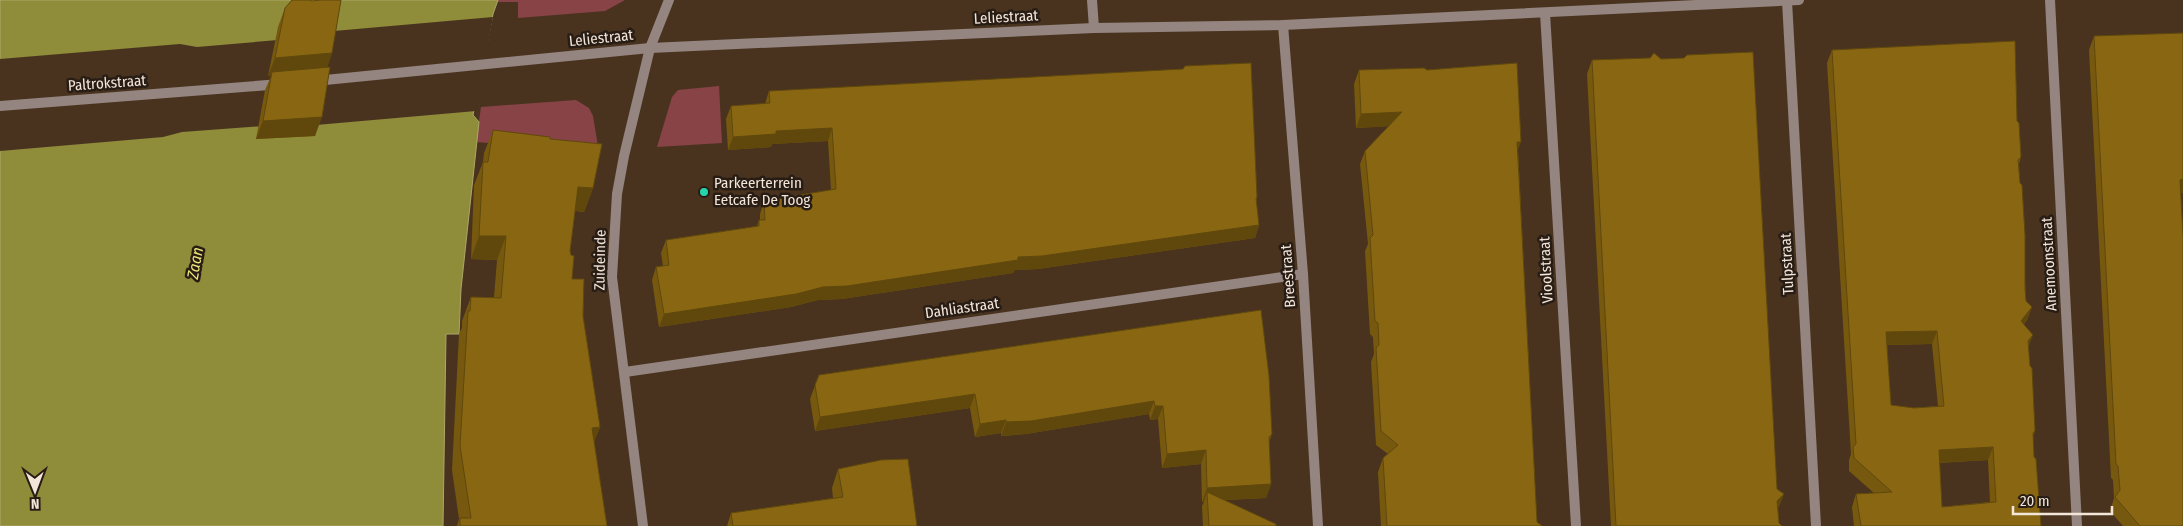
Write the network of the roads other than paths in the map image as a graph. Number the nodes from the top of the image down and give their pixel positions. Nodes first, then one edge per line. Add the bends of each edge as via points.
1 (669, 0) edge
2 (1092, 0) edge
3 (1799, 0) edge
4 (2050, 0) edge
5 (1787, 1) edge
6 (1545, 13) junction
7 (1283, 25) junction
8 (1094, 28) junction
9 (650, 48) junction
10 (216, 89) joint
11 (0, 106) edge
12 (1303, 274) junction
13 (625, 372) junction
14 (643, 526) edge
15 (1318, 526) edge
16 (1576, 526) edge
17 (1816, 526) edge
18 (2077, 526) edge

1 - 9 street, Zuideinde
2 - 8 street
3 - 5 street, Leliestraat
4 - 18 street, Anemoonstraat
5 - 6 street, Leliestraat
5 - 17 street, Tulpstraat
6 - 7 street, Leliestraat
6 - 16 street, Vioolstraat
7 - 8 street, Leliestraat
7 - 12 street, Breestraat
8 - 9 street, Leliestraat
9 - 10 street, Leliestraat
9 - 13 street, Zuideinde via 618,194 612,277
10 - 11 street, Paltrokstraat
12 - 13 street, Dahliastraat
12 - 15 street, Breestraat
13 - 14 street, Zuideinde

